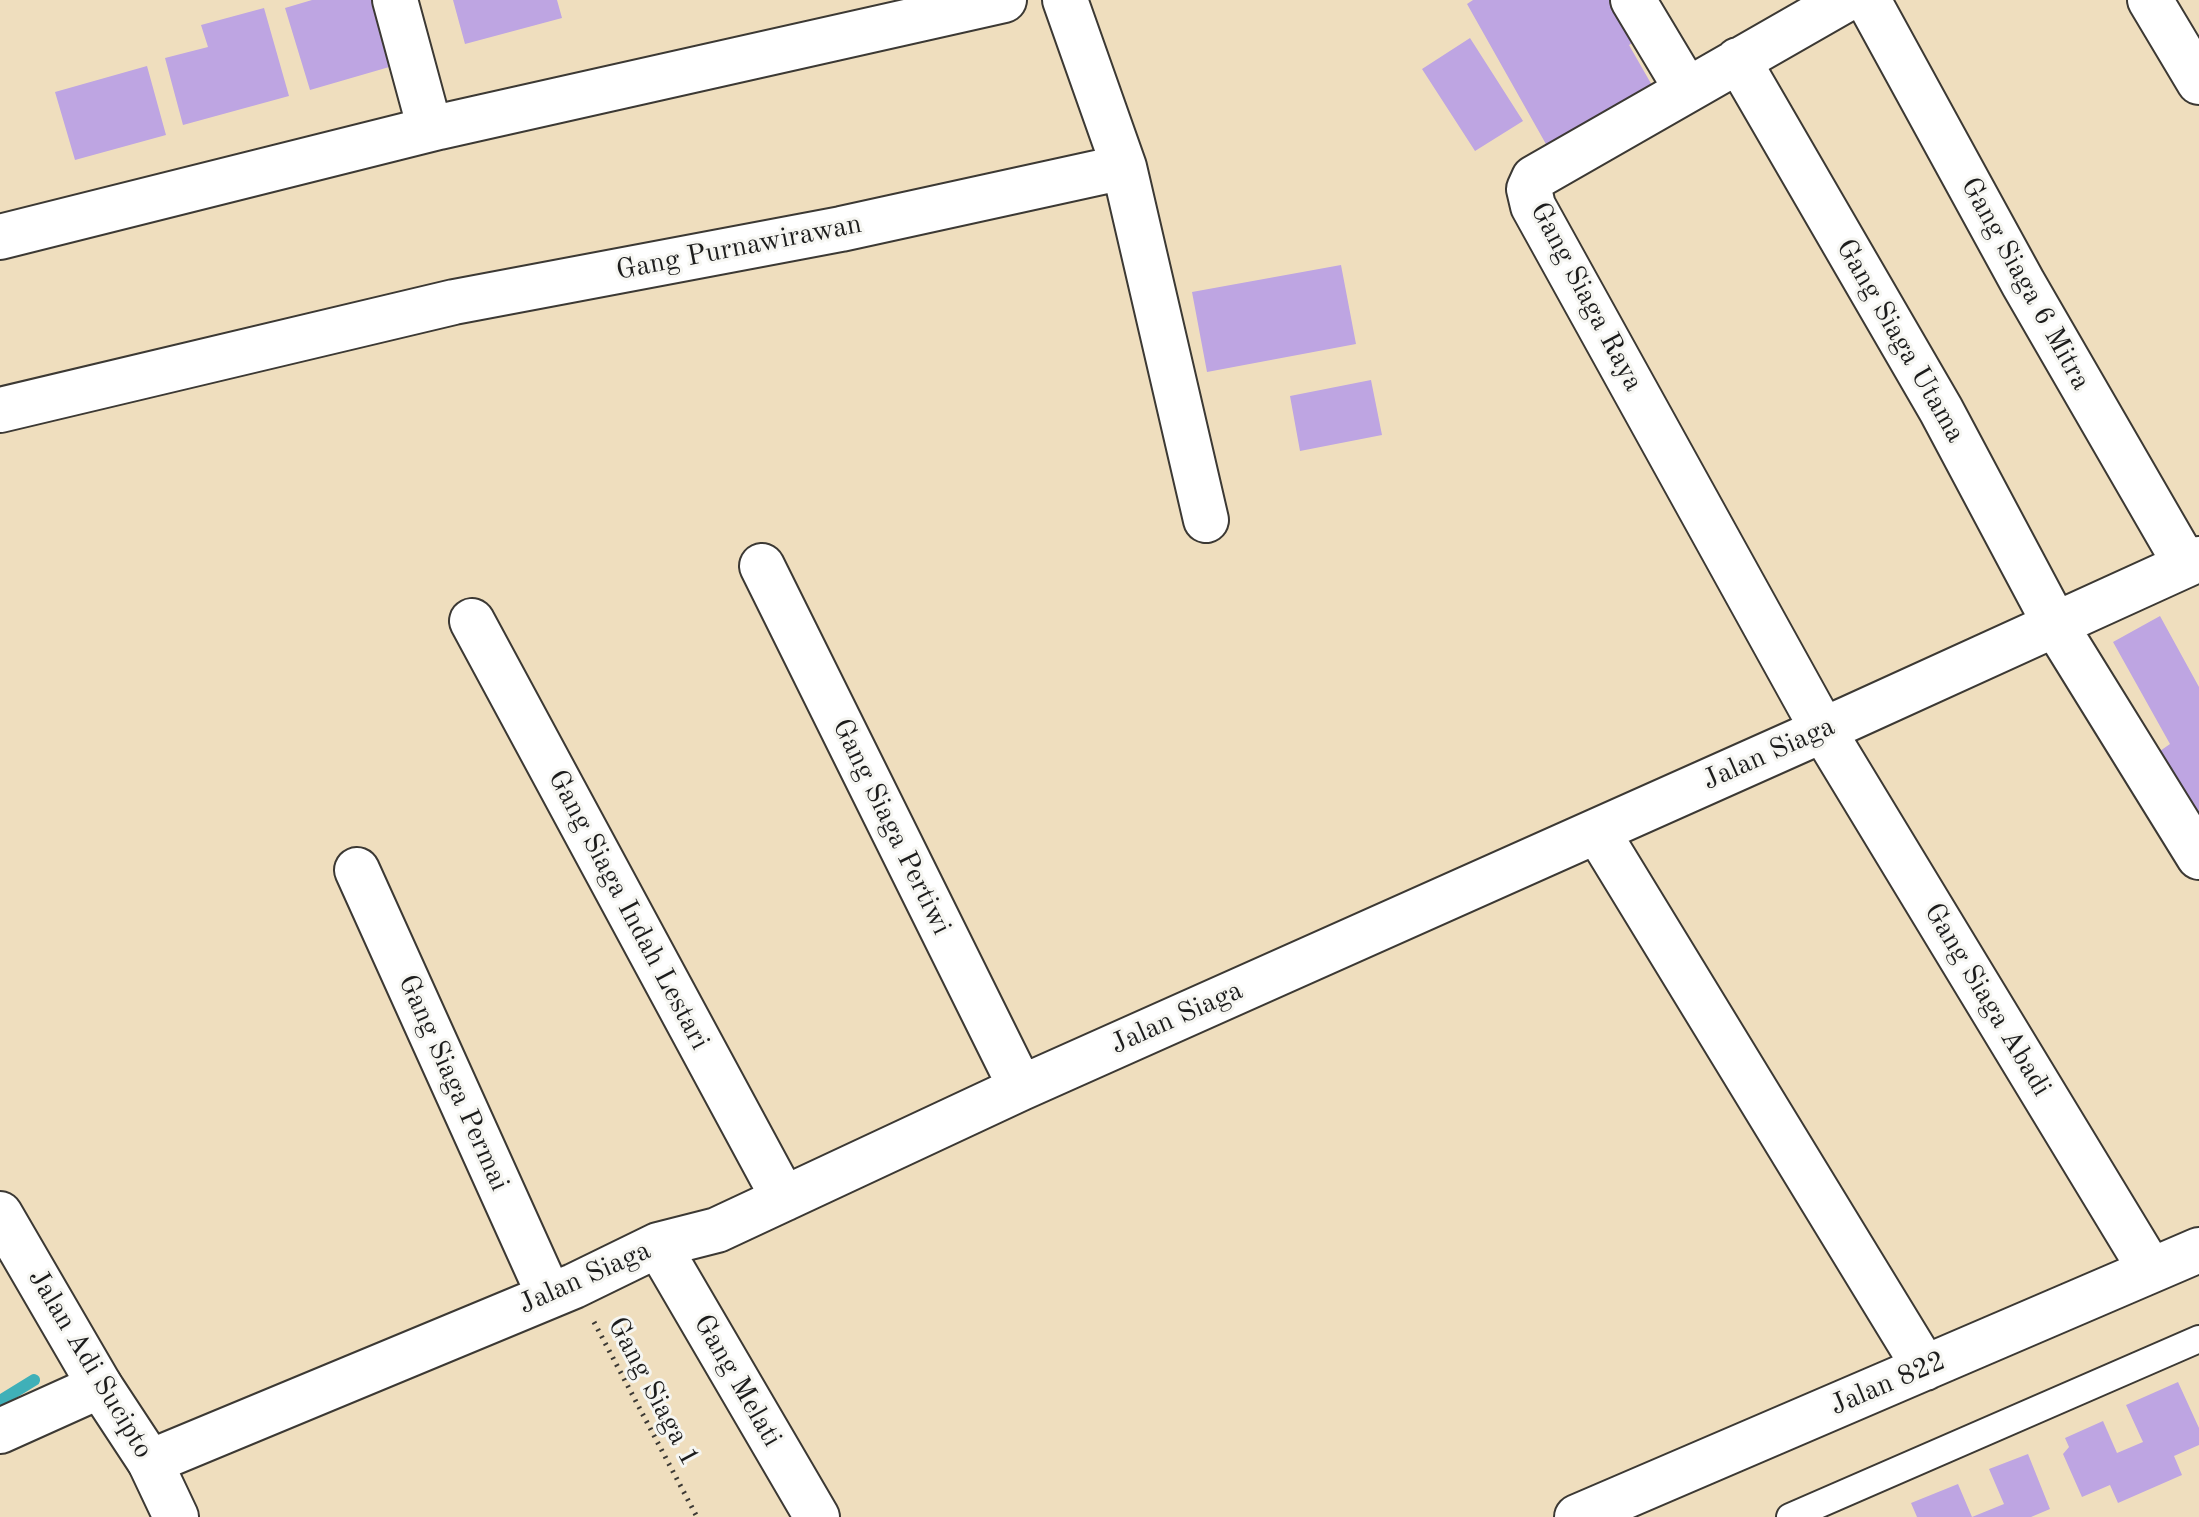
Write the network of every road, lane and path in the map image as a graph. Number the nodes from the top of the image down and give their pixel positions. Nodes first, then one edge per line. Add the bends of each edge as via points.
1 (395, 0) edge
2 (1004, 0) edge
3 (1065, 0) edge
4 (1633, 0) edge
5 (1845, 0) edge
6 (1868, 0) edge
7 (2150, 0) edge
8 (1738, 60) junction
9 (2199, 82) edge
10 (1687, 90) junction
11 (430, 129) junction
12 (1124, 167) junction
13 (0, 237) edge
14 (0, 410) edge
15 (1206, 520) dead end
16 (2192, 562) edge
17 (762, 566) dead end
18 (472, 621) dead end
19 (2056, 626) junction
20 (1823, 730) junction
21 (1597, 831) junction
22 (2199, 857) edge
23 (357, 870) dead end
24 (1021, 1088) junction
25 (784, 1199) junction
26 (0, 1214) edge
27 (658, 1245) junction
28 (2199, 1250) edge
29 (2150, 1269) junction
30 (562, 1290) junction
31 (2199, 1339) edge
32 (1925, 1368) junction
33 (100, 1386) junction
34 (0, 1431) edge
35 (150, 1462) junction
36 (176, 1517) edge
37 (697, 1517) edge
38 (817, 1517) edge
39 (1577, 1517) edge
40 (1790, 1517) edge

1 - 11 street
2 - 11 street
3 - 12 street
4 - 10 street
5 - 8 street, Gang Siaga Raya
6 - 16 street, Gang Siaga 6 Mitra via 2023,283
7 - 9 street
8 - 10 street, Gang Siaga Raya
8 - 19 street, Gang Siaga Utama via 1941,410
10 - 20 street, Gang Siaga Raya via 1534,178 1529,189 1533,206
11 - 13 street
12 - 14 street, Gang Purnawirawan via 841,229 454,302
12 - 15 street
16 - 19 street, Jalan Siaga
17 - 24 street, Gang Siaga Pertiwi
18 - 25 street, Gang Siaga Indah Lestari
19 - 20 street, Jalan Siaga
19 - 22 street, Gang Siaga Utama
20 - 21 street, Jalan Siaga
20 - 29 street, Gang Siaga Abadi
21 - 24 street, Jalan Siaga
21 - 32 street
23 - 30 street, Gang Siaga Permai
24 - 25 street, Jalan Siaga
25 - 27 street, Jalan Siaga via 717,1230
26 - 33 street, Jalan Adi Sucipto
27 - 30 street, Jalan Siaga
27 - 38 street, Gang Melati
28 - 29 street, Jalan 822
29 - 32 street, Jalan 822
30 - 35 street, Jalan Siaga
30 - 37 path, Gang Siaga 1
31 - 40 lane
32 - 39 street, Jalan 822
33 - 34 street
33 - 35 street, Jalan Adi Sucipto
35 - 36 street, Jalan Adi Sucipto

